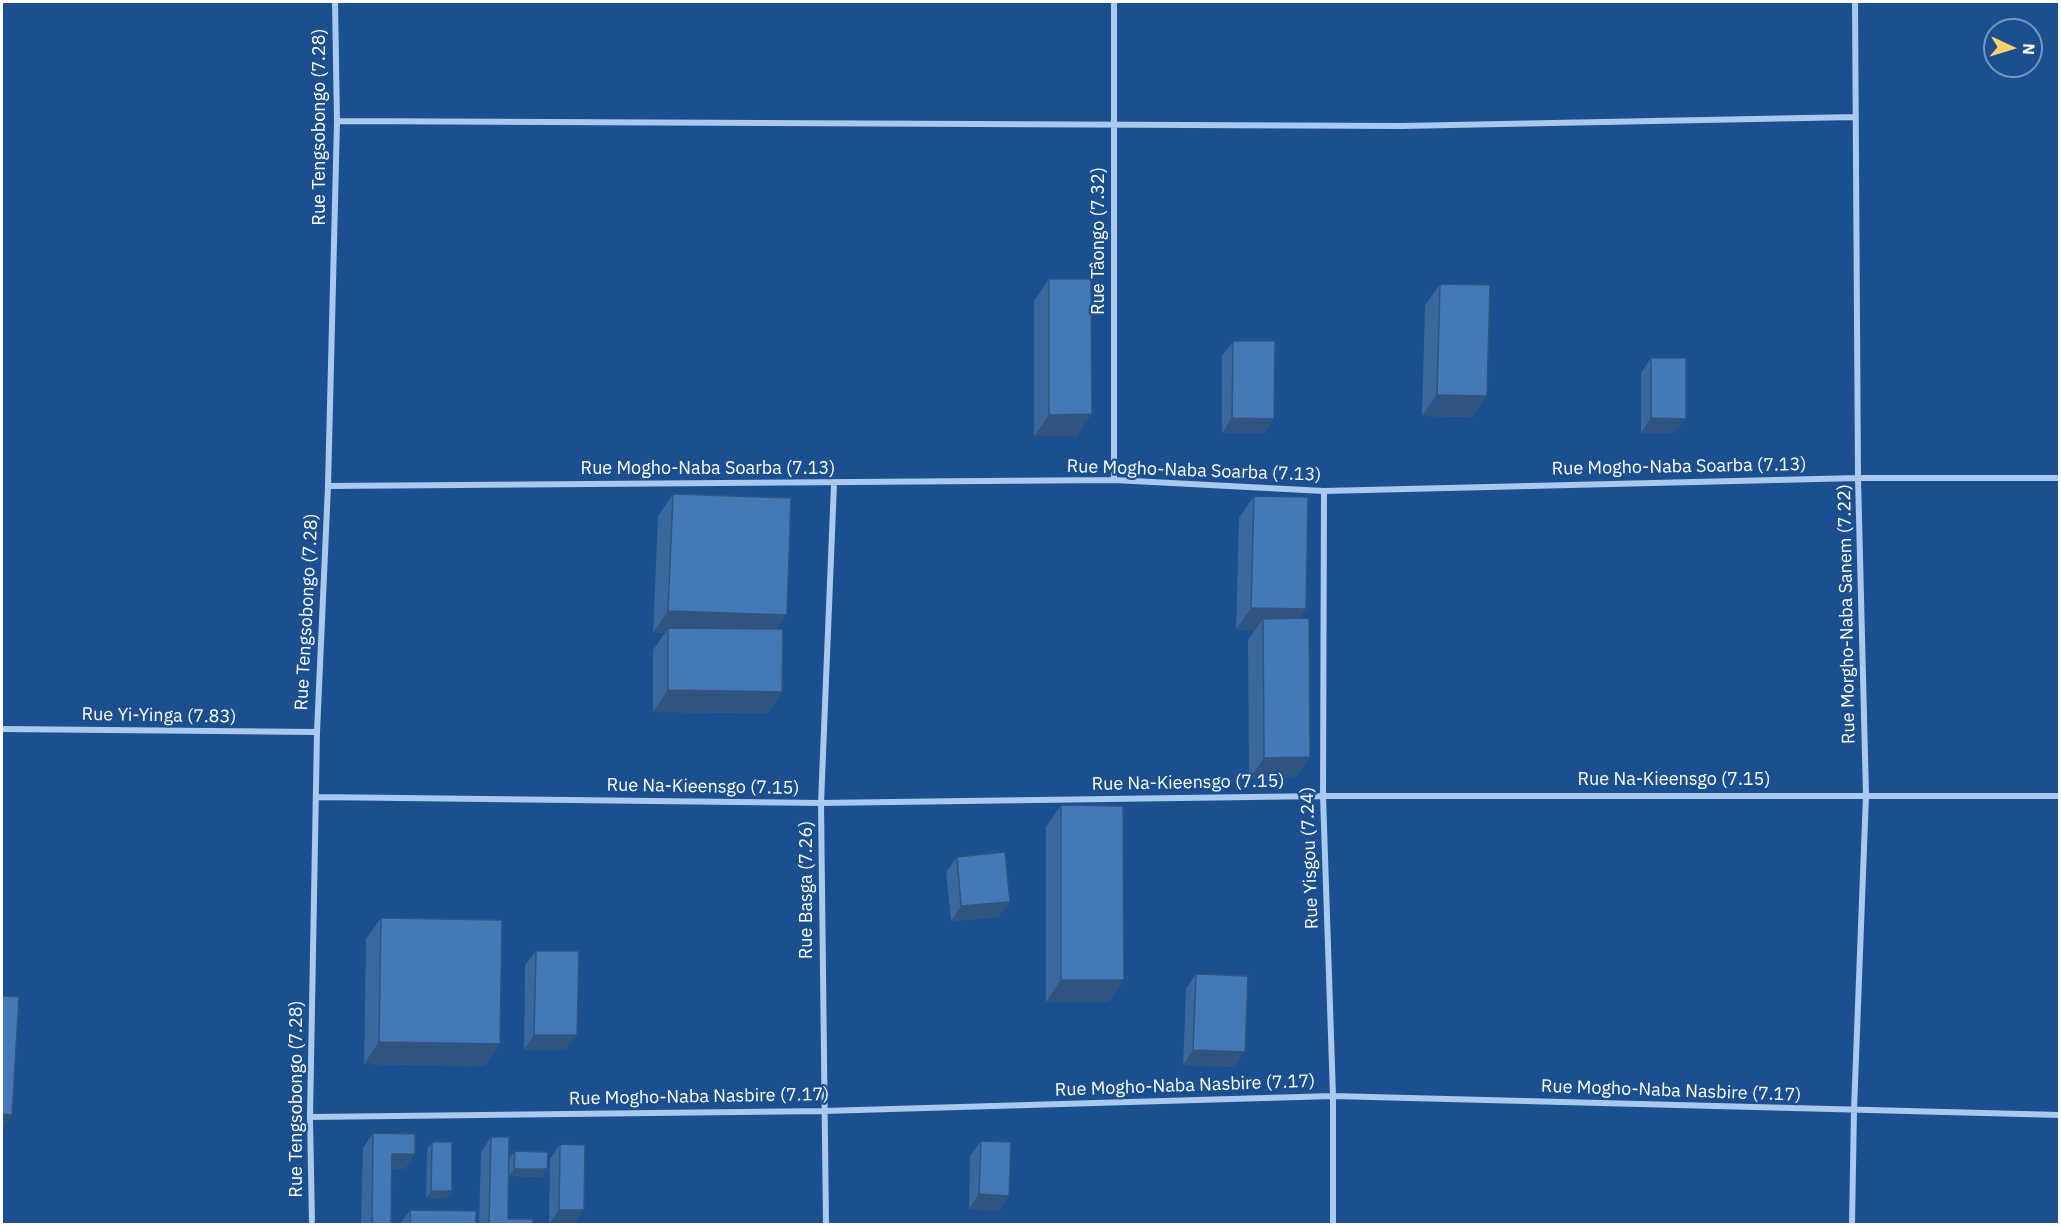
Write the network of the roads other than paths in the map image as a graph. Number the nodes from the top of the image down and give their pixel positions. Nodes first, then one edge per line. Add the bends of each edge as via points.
1 (335, 2) edge
2 (1114, 2) edge
3 (1855, 2) edge
4 (1855, 117) junction
5 (337, 121) junction
6 (1114, 123) junction
7 (1858, 478) junction
8 (2060, 478) edge
9 (1114, 480) junction
10 (834, 484) junction
11 (328, 486) junction
12 (1324, 491) junction
13 (2, 729) edge
14 (317, 732) junction
15 (1866, 795) junction
16 (317, 796) junction
17 (1323, 796) junction
18 (2060, 796) edge
19 (821, 803) junction
20 (1333, 1096) junction
21 (1854, 1110) junction
22 (824, 1111) junction
23 (2060, 1115) edge
24 (310, 1117) junction
25 (312, 1224) edge
26 (826, 1224) edge
27 (1333, 1224) edge
28 (1852, 1224) edge

1 - 5 street, Rue Tengsobongo (7.28)
2 - 6 street, Rue Tâongo (7.32)
3 - 4 street, Rue Morgho-Naba Sanem (7.22)
4 - 6 street via 1401,126
4 - 7 street, Rue Morgho-Naba Sanem (7.22)
5 - 6 street
5 - 11 street, Rue Tengsobongo (7.28)
6 - 9 street, Rue Tâongo (7.32)
7 - 8 street, Rue Mogho-Naba Soarba (7.13)
7 - 12 street, Rue Mogho-Naba Soarba (7.13)
7 - 15 street, Rue Morgho-Naba Sanem (7.22)
9 - 10 street, Rue Mogho-Naba Soarba (7.13)
9 - 12 street, Rue Mogho-Naba Soarba (7.13)
10 - 11 street, Rue Mogho-Naba Soarba (7.13)
10 - 19 street, Rue Basga (7.26)
11 - 14 street, Rue Tengsobongo (7.28)
12 - 17 street, Rue Yisgou (7.24)
13 - 14 street, Rue Yi-Yinga (7.83)
14 - 16 street, Rue Tengsobongo (7.28)
15 - 17 street, Rue Na-Kieensgo (7.15)
15 - 18 street, Rue Na-Kieensgo (7.15)
15 - 21 street, Rue Morgho-Naba Sanem (7.22)
16 - 19 street, Rue Na-Kieensgo (7.15)
16 - 24 street, Rue Tengsobongo (7.28)
17 - 19 street, Rue Na-Kieensgo (7.15)
17 - 20 street, Rue Yisgou (7.24)
19 - 22 street, Rue Basga (7.26)
20 - 21 street, Rue Mogho-Naba Nasbire (7.17)
20 - 22 street, Rue Mogho-Naba Nasbire (7.17)
20 - 27 street, Rue Yisgou (7.24)
21 - 23 street, Rue Mogho-Naba Nasbire (7.17)
21 - 28 street, Rue Morgho-Naba Sanem (7.22)
22 - 24 street, Rue Mogho-Naba Nasbire (7.17)
22 - 26 street, Rue Basga (7.26)
24 - 25 street, Rue Tengsobongo (7.28)

